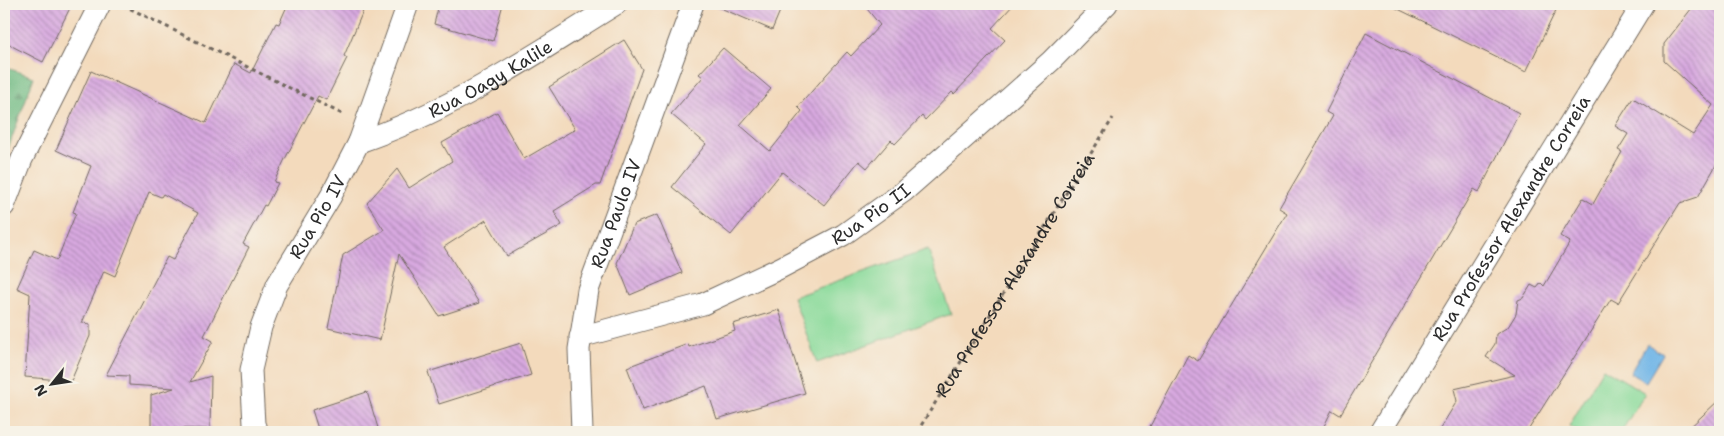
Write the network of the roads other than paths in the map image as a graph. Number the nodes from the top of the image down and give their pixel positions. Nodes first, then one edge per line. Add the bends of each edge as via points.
1 (100, 4) edge
2 (408, 4) edge
3 (616, 4) edge
4 (693, 4) edge
5 (1106, 4) edge
6 (1644, 4) edge
7 (362, 133) junction
8 (4, 206) edge
9 (580, 337) junction
10 (257, 432) edge
11 (582, 432) edge
12 (1380, 432) edge

1 - 8 street via 22,160
2 - 7 street, Rua Pio IV
3 - 7 street, Rua Oagy Kalile via 453,103 400,128
4 - 9 street, Rua Paulo IV via 588,290
5 - 9 street, Rua Pio II via 1051,60 903,192 843,235 702,304
6 - 12 street, Rua Professor Alexandre Correia
7 - 10 street, Rua Pio IV via 331,196 277,284 261,327 251,370
9 - 11 street, Rua Paulo IV

